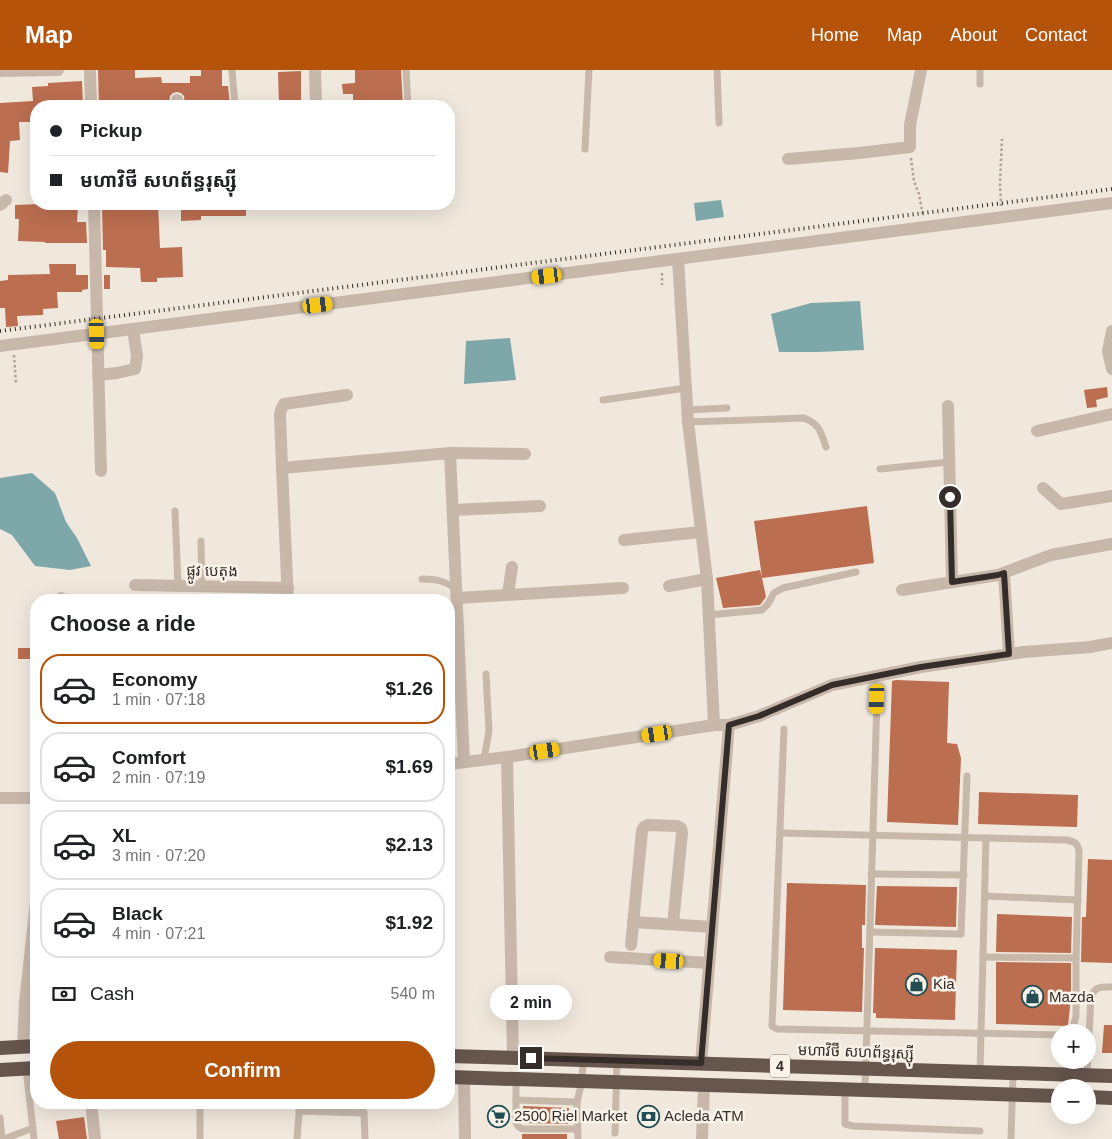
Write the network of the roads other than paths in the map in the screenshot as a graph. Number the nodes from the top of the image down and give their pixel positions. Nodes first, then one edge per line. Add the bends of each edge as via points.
1 (58, 70) edge
2 (90, 70) edge
3 (232, 70) edge
4 (315, 70) edge
5 (406, 70) edge
6 (589, 70) edge
7 (717, 70) edge
8 (921, 70) edge
9 (980, 70) edge
10 (0, 71) edge
11 (980, 84) dead end
12 (91, 100) edge
13 (234, 100) edge
14 (316, 100) edge
15 (408, 100) edge
16 (719, 123) dead end
17 (585, 149) dead end
18 (788, 159) dead end
19 (1112, 204) edge
20 (94, 210) edge
21 (678, 259) junction
22 (133, 329) junction
23 (1112, 331) edge
24 (97, 334) junction
25 (6, 345) edge
26 (1112, 369) edge
27 (98, 375) junction
28 (686, 388) junction
29 (347, 394) dead end
30 (603, 400) dead end
31 (948, 406) dead end
32 (727, 408) dead end
33 (1112, 414) edge
34 (687, 416) junction
35 (1037, 431) dead end
36 (826, 447) dead end
37 (450, 453) junction
38 (525, 454) dead end
39 (949, 462) junction
40 (282, 468) junction
41 (880, 469) dead end
42 (101, 471) dead end
43 (1043, 488) dead end
44 (1112, 496) edge
45 (540, 506) dead end
46 (453, 510) junction
47 (175, 511) dead end
48 (701, 532) junction
49 (624, 540) dead end
50 (201, 541) dead end
51 (1112, 544) edge
52 (512, 567) dead end
53 (856, 572) dead end
54 (1004, 573) junction
55 (422, 579) dead end
56 (707, 579) junction
57 (952, 582) junction
58 (135, 585) dead end
59 (178, 586) junction
60 (669, 586) dead end
61 (202, 587) junction
62 (623, 588) dead end
63 (902, 590) dead end
64 (457, 593) junction
65 (288, 594) edge
66 (508, 594) junction
67 (708, 615) junction
68 (455, 632) edge
69 (1112, 643) edge
70 (1009, 654) junction
71 (455, 663) edge
72 (486, 674) dead end
73 (877, 699) dead end
74 (714, 725) junction
75 (729, 725) junction
76 (784, 729) dead end
77 (507, 757) junction
78 (484, 759) junction
79 (464, 762) junction
80 (455, 763) edge
81 (967, 776) dead end
82 (0, 798) edge
83 (30, 798) edge
84 (780, 833) junction
85 (873, 836) junction
86 (965, 838) junction
87 (986, 838) junction
88 (872, 874) junction
89 (964, 875) junction
90 (985, 896) junction
91 (1078, 900) junction
92 (633, 922) junction
93 (673, 924) junction
94 (712, 927) junction
95 (870, 932) junction
96 (631, 945) dead end
97 (30, 957) edge
98 (610, 957) dead end
99 (983, 957) junction
100 (1076, 958) junction
101 (709, 963) junction
102 (1112, 987) edge
103 (1074, 1024) edge
104 (866, 1030) junction
105 (981, 1033) junction
106 (1051, 1035) edge
107 (30, 1047) edge
108 (0, 1048) edge
109 (455, 1056) edge
110 (513, 1058) junction
111 (583, 1060) junction
112 (617, 1061) junction
113 (701, 1063) junction
114 (30, 1068) edge
115 (865, 1068) junction
116 (0, 1070) edge
117 (980, 1072) junction
118 (1013, 1073) junction
119 (1087, 1075) junction
120 (1112, 1076) edge
121 (455, 1077) edge
122 (464, 1077) junction
123 (516, 1079) junction
124 (582, 1081) junction
125 (616, 1082) junction
126 (704, 1085) junction
127 (845, 1090) junction
128 (864, 1090) junction
129 (1013, 1095) junction
130 (1051, 1096) edge
131 (1096, 1097) edge
132 (1112, 1098) edge
133 (516, 1100) junction
134 (577, 1102) junction
135 (32, 1109) edge
136 (91, 1109) edge
137 (200, 1109) edge
138 (363, 1109) edge
139 (299, 1111) joint
140 (364, 1113) junction
141 (0, 1118) edge
142 (33, 1128) junction
143 (577, 1129) junction
144 (980, 1131) dead end
145 (615, 1133) dead end
146 (3, 1139) edge
147 (34, 1139) edge
148 (95, 1139) edge
149 (200, 1139) edge
150 (297, 1139) edge
151 (365, 1139) edge
152 (465, 1139) edge
153 (578, 1139) edge
154 (702, 1139) edge
155 (1011, 1139) edge

1 - 10 street
2 - 12 street
3 - 13 lane
4 - 14 street
5 - 15 lane
6 - 17 lane
7 - 16 lane
8 - 18 street via 910,125 910,147
9 - 11 lane
19 - 21 street
20 - 24 street
21 - 22 street
21 - 28 street
22 - 24 street
22 - 27 street via 138,356 135,368
23 - 26 street via 1108,352
24 - 25 street
24 - 27 street
27 - 42 street
28 - 30 lane
28 - 34 street
29 - 40 street via 284,404 280,415
31 - 39 street
32 - 34 lane
33 - 35 street
34 - 36 lane via 804,418 818,427
34 - 48 street
37 - 38 street
37 - 40 street
37 - 46 street
39 - 41 lane
39 - 57 street
40 - 65 street
43 - 44 street via 1061,504
45 - 46 street
46 - 64 street
47 - 59 lane
48 - 49 street
48 - 56 street
50 - 61 lane
51 - 54 street via 1050,555
52 - 66 street
53 - 67 lane via 783,588 774,593 762,610
54 - 57 street
54 - 70 street
55 - 64 lane via 445,582
56 - 60 street
56 - 67 street
57 - 63 street
58 - 59 street, ផ្លូវ បេតុង
59 - 61 street, ផ្លូវ បេតុង
61 - 65 street, ផ្លូវ បេតុង
62 - 66 street
64 - 66 street
64 - 68 street
67 - 74 street
69 - 70 street
70 - 75 street via 832,685
71 - 79 street
72 - 78 lane via 489,731
73 - 85 lane
74 - 75 street
74 - 77 street
75 - 94 street
76 - 84 lane
77 - 78 street
77 - 110 street
78 - 79 street
79 - 80 street
81 - 86 lane
82 - 83 street
84 - 85 lane
84 - 104 lane via 772,1026 777,1029
85 - 86 lane
85 - 88 lane
86 - 87 lane
86 - 89 lane
87 - 90 lane
87 - 91 lane via 1075,842 1079,852
88 - 89 lane
88 - 95 lane
89 - 95 lane via 961,934
90 - 91 lane
90 - 99 lane
91 - 100 lane
92 - 93 street
92 - 93 street via 642,831 648,825 677,826 682,833
92 - 96 street
93 - 94 street
94 - 101 street
95 - 104 lane
97 - 107 street via 25,1002
98 - 101 street
99 - 100 lane
99 - 105 lane
100 - 103 lane
101 - 113 street
102 - 119 lane via 1100,987 1093,991 1091,998
104 - 105 lane
104 - 115 lane
105 - 106 lane
105 - 117 lane
107 - 108 highway
109 - 110 highway, មហាវិថី សហព័ន្ធរុស្ស៊ី / 4
110 - 111 highway, មហាវិថី សហព័ន្ធរុស្ស៊ី / 4
111 - 112 highway, មហាវិថី សហព័ន្ធរុស្ស៊ី / 4
111 - 124 lane
112 - 113 highway, មហាវិថី សហព័ន្ធរុស្ស៊ី / 4
112 - 125 lane
113 - 115 highway, មហាវិថី សហព័ន្ធរុស្ស៊ី / 4
114 - 116 highway
115 - 117 highway, មហាវិថី សហព័ន្ធរុស្ស៊ី / 4
115 - 128 lane
117 - 118 highway, មហាវិថី សហព័ន្ធរុស្ស៊ី / 4
118 - 119 highway, មហាវិថី សហព័ន្ធរុស្ស៊ី / 4
118 - 129 lane
119 - 120 highway, មហាវិថី សហព័ន្ធរុស្ស៊ី / 4
121 - 122 highway, 4
122 - 123 highway, 4
122 - 152 street
123 - 124 highway, 4
123 - 133 lane
124 - 125 highway, 4
124 - 134 lane
125 - 126 highway, 4
125 - 145 lane
126 - 127 highway, 4
126 - 154 street
127 - 128 highway, 4
127 - 144 lane via 845,1124
128 - 129 highway, 4
129 - 130 highway, 4
129 - 155 lane
131 - 132 highway
133 - 134 lane
133 - 143 lane via 518,1127
134 - 143 lane
135 - 142 lane
136 - 148 street
137 - 149 lane
138 - 140 lane
139 - 140 lane
139 - 150 lane
140 - 151 lane
141 - 146 lane
142 - 146 lane
142 - 147 lane
143 - 153 lane

